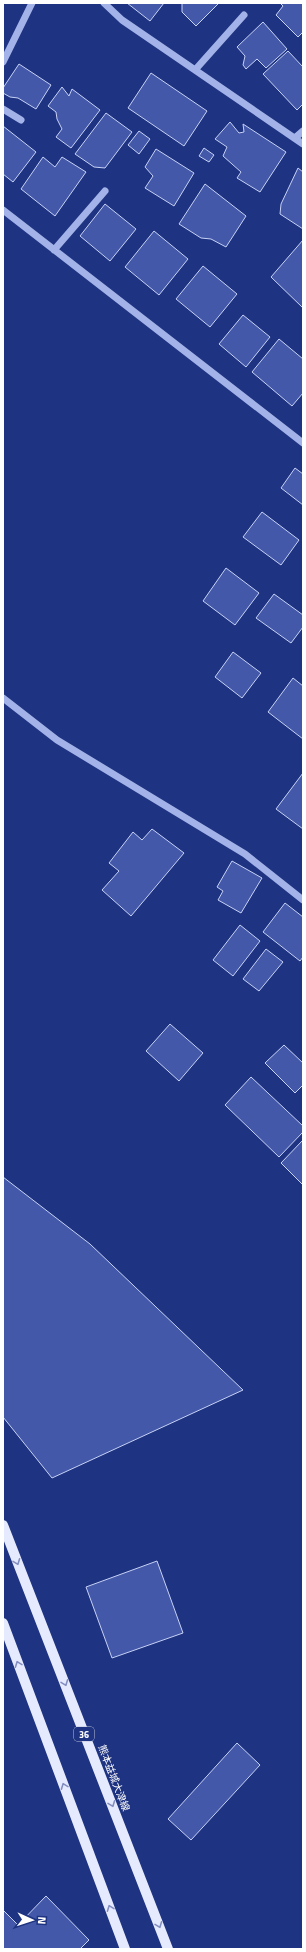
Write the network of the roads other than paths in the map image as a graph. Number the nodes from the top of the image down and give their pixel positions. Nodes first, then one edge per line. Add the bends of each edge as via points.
1 (32, 3) edge
2 (104, 3) edge
3 (244, 15) dead end
4 (3, 62) edge
5 (195, 70) junction
6 (3, 109) edge
7 (21, 120) dead end
8 (303, 131) edge
9 (294, 138) junction
10 (303, 144) edge
11 (106, 191) dead end
12 (3, 210) edge
13 (54, 250) junction
14 (303, 443) edge
15 (3, 698) edge
16 (303, 900) edge
17 (3, 1525) edge
18 (3, 1623) edge
19 (125, 1949) edge
20 (168, 1949) edge

1 - 4 street
2 - 5 street via 122,20
3 - 5 street
5 - 9 street
6 - 7 street
8 - 9 street
9 - 10 street
11 - 13 street
12 - 13 street
13 - 14 street
15 - 16 street via 57,740 245,854
17 -> 20 main road, 熊本益城大津線 / 36
19 -> 18 main road

